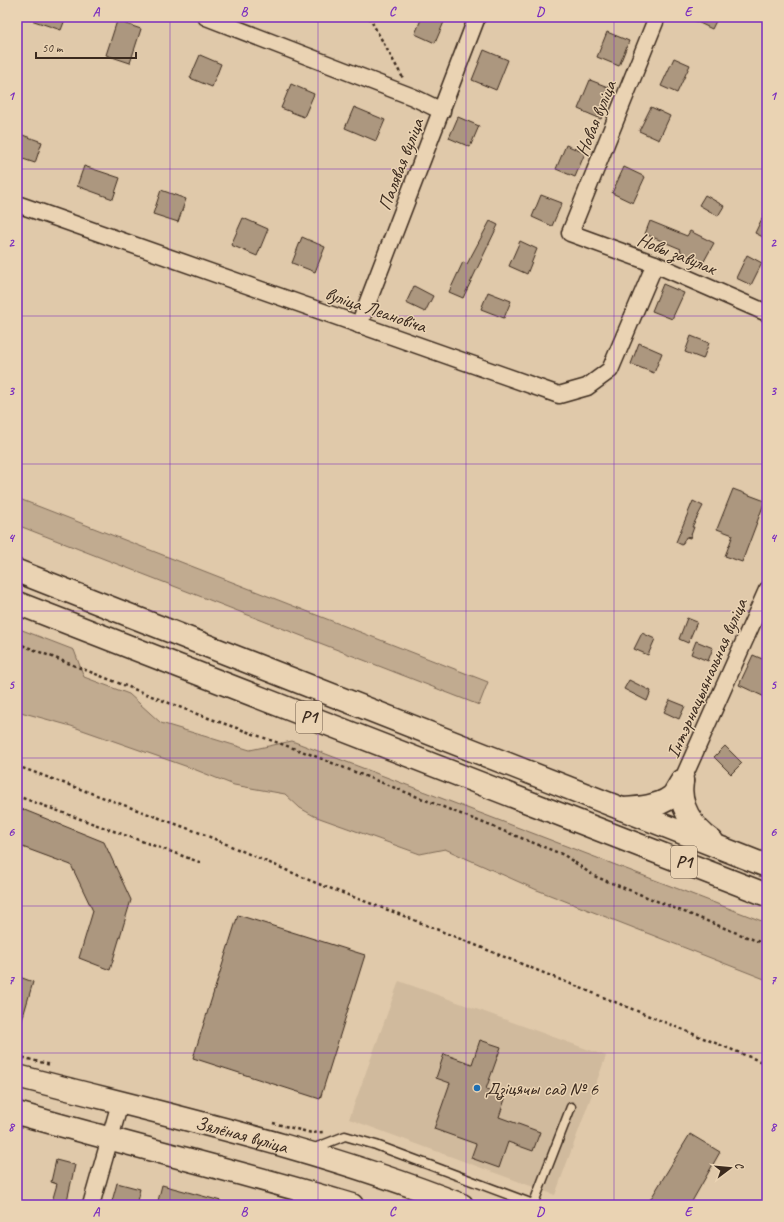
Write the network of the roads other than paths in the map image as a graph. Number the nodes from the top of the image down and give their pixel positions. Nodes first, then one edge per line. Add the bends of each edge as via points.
1 (206, 17) edge
2 (477, 17) edge
3 (657, 17) edge
4 (442, 111) junction
5 (17, 204) edge
6 (570, 233) joint
7 (655, 264) junction
8 (767, 312) edge
9 (360, 325) junction
10 (17, 571) edge
11 (767, 590) edge
12 (17, 603) edge
13 (682, 781) junction
14 (621, 809) junction
15 (727, 850) junction
16 (767, 866) edge
17 (767, 895) edge
18 (17, 1076) edge
19 (120, 1102) junction
20 (570, 1108) dead end
21 (17, 1113) edge
22 (111, 1140) junction
23 (306, 1151) junction
24 (533, 1204) edge
25 (91, 1205) edge
26 (352, 1205) edge
27 (462, 1205) edge

1 - 4 street via 413,97
2 - 4 street, Палявая вуліца
3 - 6 street, Новая вуліца
4 - 9 street, Палявая вуліца
5 - 9 street, вуліца Леановіча
6 - 7 street, Новы завулак
7 - 8 street, Новы завулак
7 - 9 street, вуліца Леановіча via 610,370 587,387 559,395
10 - 14 main road, Р1
11 - 13 street, Інтэрнацыянальная вуліца
12 - 17 main road, Р1
13 - 14 main road via 672,796 664,802
13 - 15 main road via 682,804 685,812 710,839
14 - 15 main road, Р1
15 - 16 main road, Р1
18 - 19 main road, Зялёная вуліца
19 - 22 street
19 - 23 main road, Зялёная вуліца
20 - 24 lane
21 - 22 main road, Зялёная вуліца
22 - 25 street
22 - 26 main road, Зялёная вуліца via 254,1176
23 - 24 lane via 345,1136 376,1145
23 - 27 main road, Зялёная вуліца

